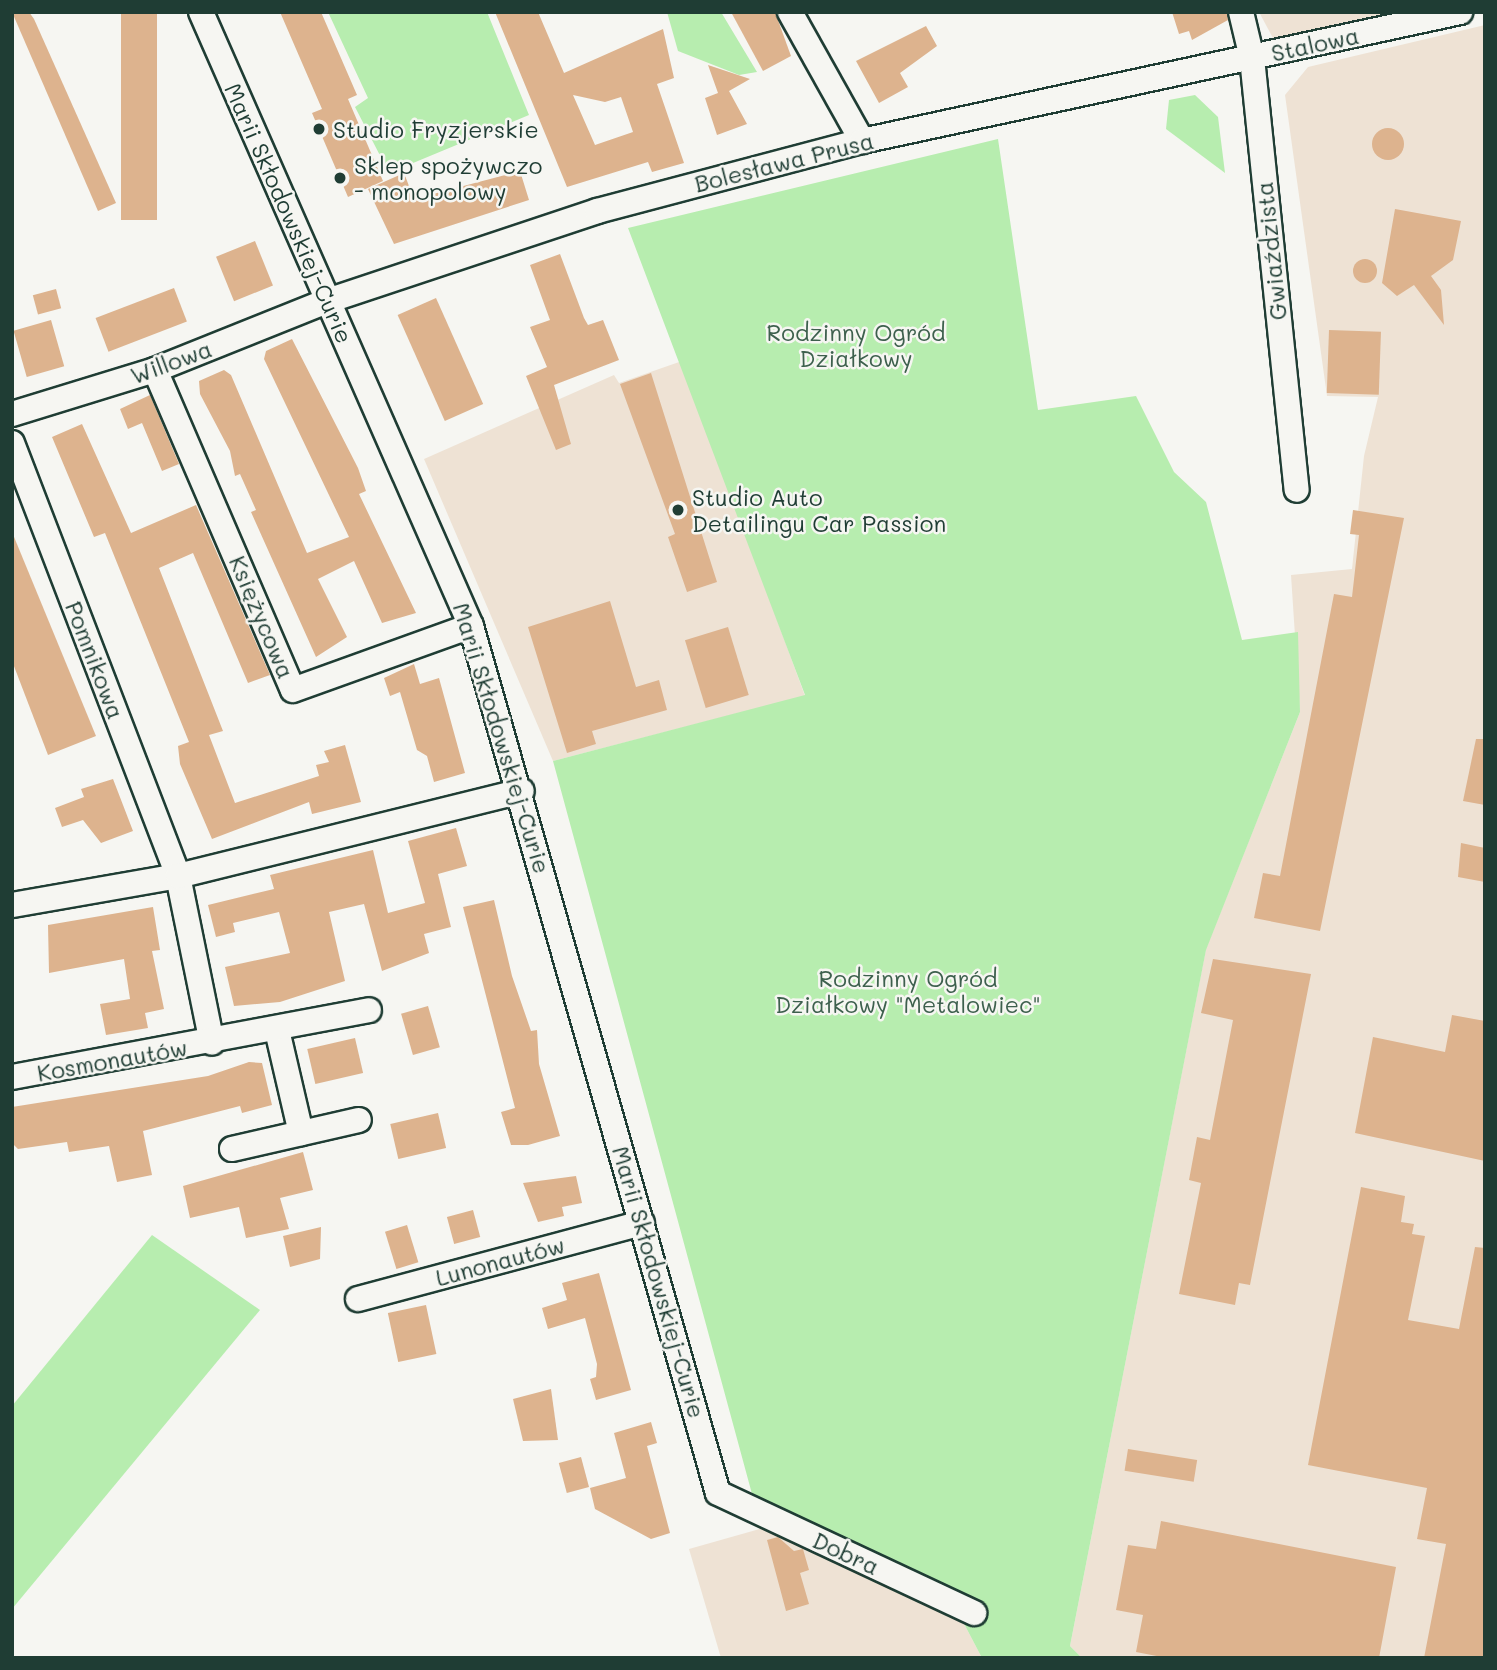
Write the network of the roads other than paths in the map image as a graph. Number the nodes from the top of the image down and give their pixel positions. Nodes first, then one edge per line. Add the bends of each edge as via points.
1 (201, 12) edge
2 (790, 12) edge
3 (1241, 12) edge
4 (1460, 12) edge
5 (1252, 58) junction
6 (862, 141) junction
7 (327, 301) junction
8 (155, 370) junction
9 (12, 414) edge
10 (12, 443) edge
11 (1297, 490) dead end
12 (471, 626) junction
13 (522, 791) junction
14 (178, 876) junction
15 (12, 905) edge
16 (369, 1010) dead end
17 (277, 1030) junction
18 (212, 1043) junction
19 (12, 1077) edge
20 (359, 1120) dead end
21 (302, 1133) junction
22 (232, 1149) dead end
23 (642, 1223) junction
24 (358, 1299) dead end
25 (718, 1493) joint
26 (974, 1613) dead end

1 - 7 street, Marii Skłodowskiej-Curie
2 - 6 street
3 - 5 street, Gwiaździsta
4 - 5 street, Stalowa
5 - 6 street, Bolesława Prusa
5 - 11 street, Gwiaździsta
6 - 7 street, Bolesława Prusa via 597,211
7 - 8 street, Willowa
7 - 12 street, Marii Skłodowskiej-Curie
8 - 9 street, Willowa
8 - 12 street, Księżycowa via 293,690
10 - 14 street, Pomnikowa
12 - 13 street, Marii Skłodowskiej-Curie
13 - 14 street
13 - 23 street, Marii Skłodowskiej-Curie
14 - 15 street
14 - 18 street, Kosmonautów
16 - 17 street, Kosmonautów
17 - 18 street, Kosmonautów
17 - 21 street
18 - 19 street, Kosmonautów
20 - 21 street
21 - 22 street
23 - 24 street, Lunonautów
23 - 25 street, Marii Skłodowskiej-Curie
25 - 26 street, Dobra

